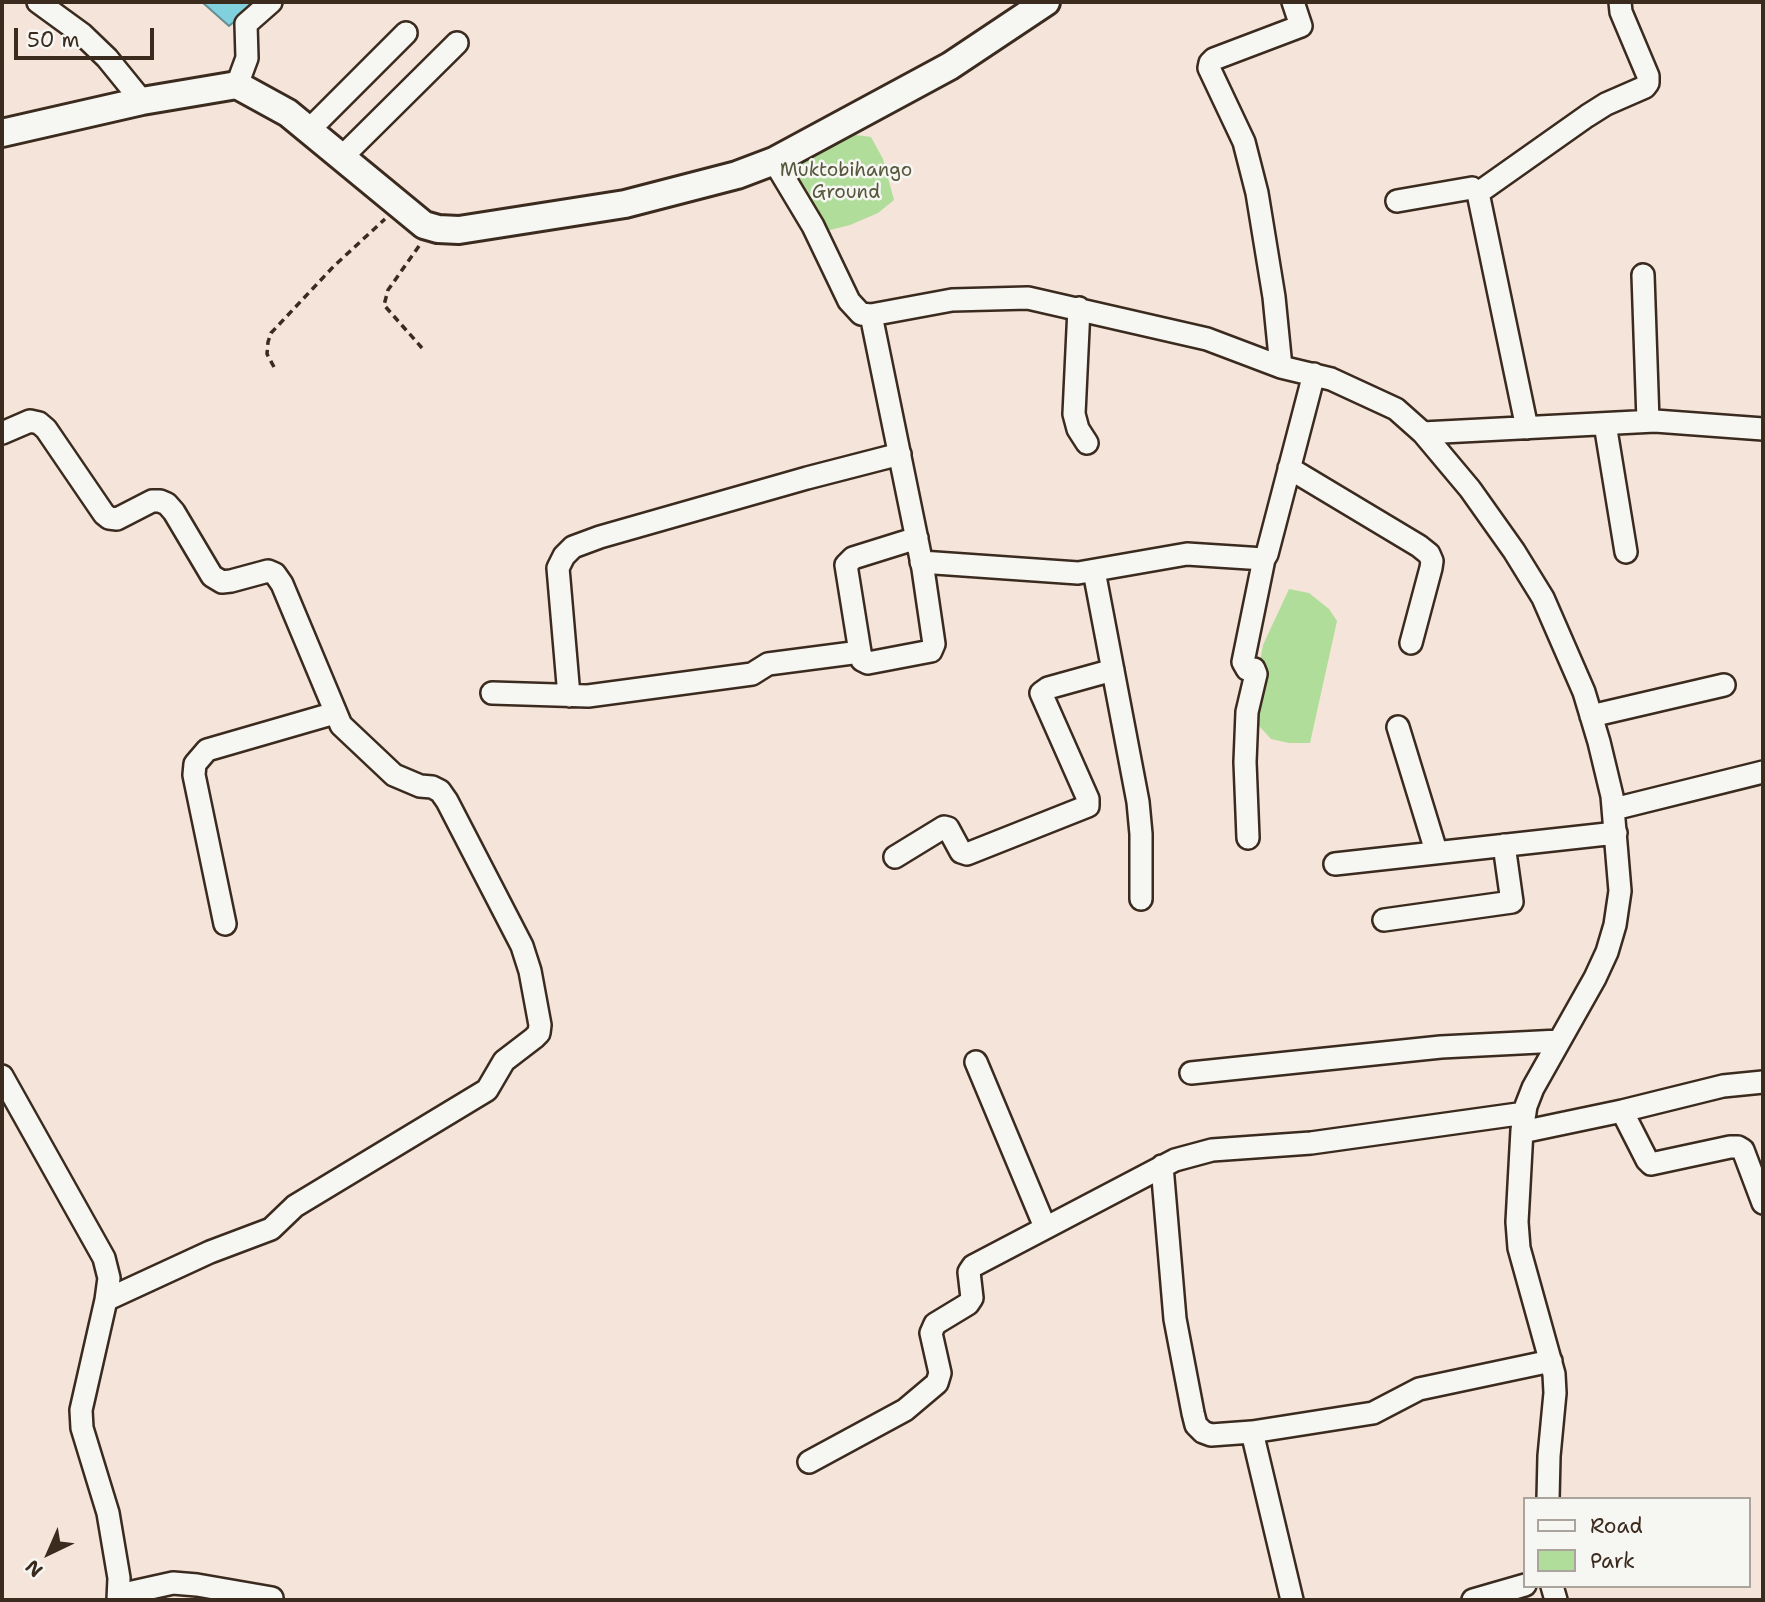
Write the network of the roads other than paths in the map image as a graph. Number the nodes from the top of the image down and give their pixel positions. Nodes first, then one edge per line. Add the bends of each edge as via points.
1 (38, 2) edge
2 (271, 2) edge
3 (1046, 2) edge
4 (1293, 2) edge
5 (1620, 2) edge
6 (406, 33) dead end
7 (457, 43) dead end
8 (237, 85) junction
9 (142, 101) junction
10 (308, 131) junction
11 (2, 133) edge
12 (341, 158) junction
13 (774, 161) junction
14 (1478, 193) junction
15 (1398, 201) dead end
16 (1643, 275) dead end
17 (1079, 308) junction
18 (871, 315) junction
19 (1281, 367) junction
20 (1314, 374) junction
21 (1647, 421) junction
22 (1605, 424) junction
23 (1527, 428) junction
24 (1763, 429) edge
25 (2, 433) edge
26 (1423, 433) junction
27 (1087, 443) dead end
28 (900, 454) junction
29 (1289, 468) junction
30 (917, 538) junction
31 (1626, 552) dead end
32 (1264, 559) junction
33 (921, 562) junction
34 (1094, 571) junction
35 (1411, 643) dead end
36 (860, 652) junction
37 (1113, 670) junction
38 (1724, 685) dead end
39 (492, 693) dead end
40 (569, 696) junction
41 (335, 713) junction
42 (1591, 716) junction
43 (1398, 727) dead end
44 (1763, 772) edge
45 (1614, 809) junction
46 (1616, 833) junction
47 (1248, 838) dead end
48 (1504, 845) junction
49 (1436, 851) junction
50 (895, 857) dead end
51 (1335, 864) dead end
52 (1141, 899) dead end
53 (1384, 920) dead end
54 (225, 924) dead end
55 (1559, 1041) junction
56 (976, 1062) dead end
57 (1191, 1073) dead end
58 (2, 1076) edge
59 (1763, 1082) edge
60 (1622, 1111) junction
61 (1524, 1123) junction
62 (1162, 1166) junction
63 (1763, 1203) edge
64 (1045, 1227) junction
65 (106, 1300) junction
66 (1551, 1361) junction
67 (1252, 1432) junction
68 (809, 1462) dead end
69 (1548, 1497) edge
70 (1524, 1585) edge
71 (118, 1598) edge
72 (272, 1598) dead end
73 (1292, 1600) edge
74 (1473, 1600) edge

1 - 9 street via 82,34
2 - 8 street via 246,24 247,58
3 - 13 street via 950,66
4 - 19 street via 1301,26 1214,59 1209,68 1244,142 1257,193
5 - 14 street via 1648,83 1587,116
6 - 10 street
7 - 12 street
8 - 9 street
8 - 10 street via 288,113
9 - 11 street
10 - 12 street
12 - 13 street via 431,228 459,230 625,204
13 - 18 street via 813,226 849,301 860,314
14 - 15 street via 1472,188
14 - 23 street
16 - 21 street
17 - 18 street via 1028,299 965,299
17 - 19 street via 1207,339
17 - 27 street via 1074,414
18 - 28 street
19 - 20 street
20 - 26 street via 1396,410
20 - 29 street
21 - 22 street
21 - 24 street
22 - 23 street
22 - 31 street
23 - 26 street
25 - 41 street via 30,421 46,429 109,518 117,519 152,501 167,504 212,576 222,582 268,571 275,574
26 - 42 street via 1470,489 1543,598
28 - 30 street
28 - 40 street via 573,547 558,568
29 - 32 street
29 - 35 street via 1429,554 1431,568
30 - 33 street
30 - 36 street via 853,558 846,565
32 - 34 street via 1187,554
32 - 47 street via 1243,662 1256,674 1247,712
33 - 34 street
33 - 36 street via 933,648 868,663
34 - 37 street
36 - 40 street via 768,664 752,674
37 - 50 street via 1041,693 1088,806 967,854 944,827
37 - 52 street via 1138,802
38 - 42 street
39 - 40 street
41 - 54 street via 207,750 195,764
41 - 65 street via 346,730 394,775 440,791 522,946 539,1033 504,1061 487,1090 295,1206 271,1228
42 - 45 street
43 - 49 street
44 - 45 street
45 - 46 street
46 - 48 street
46 - 55 street via 1620,891 1615,925 1595,978
48 - 49 street
48 - 53 street via 1512,902
49 - 51 street
55 - 57 street via 1441,1047
55 - 61 street via 1533,1088
56 - 64 street
58 - 65 street via 104,1258 109,1278
59 - 60 street via 1723,1086
60 - 61 street
60 - 63 street via 1651,1164 1730,1147 1743,1150
61 - 62 street via 1212,1150
61 - 66 street via 1519,1248
62 - 64 street
62 - 67 street via 1175,1319 1196,1425 1211,1435
64 - 68 street via 973,1266 972,1298 935,1324 931,1333 940,1373 931,1390 886,1422
65 - 71 street via 81,1410 82,1428 108,1513
66 - 67 street via 1419,1389 1373,1413
66 - 69 street via 1555,1393
67 - 73 street
70 - 74 street
71 - 72 street via 173,1583

